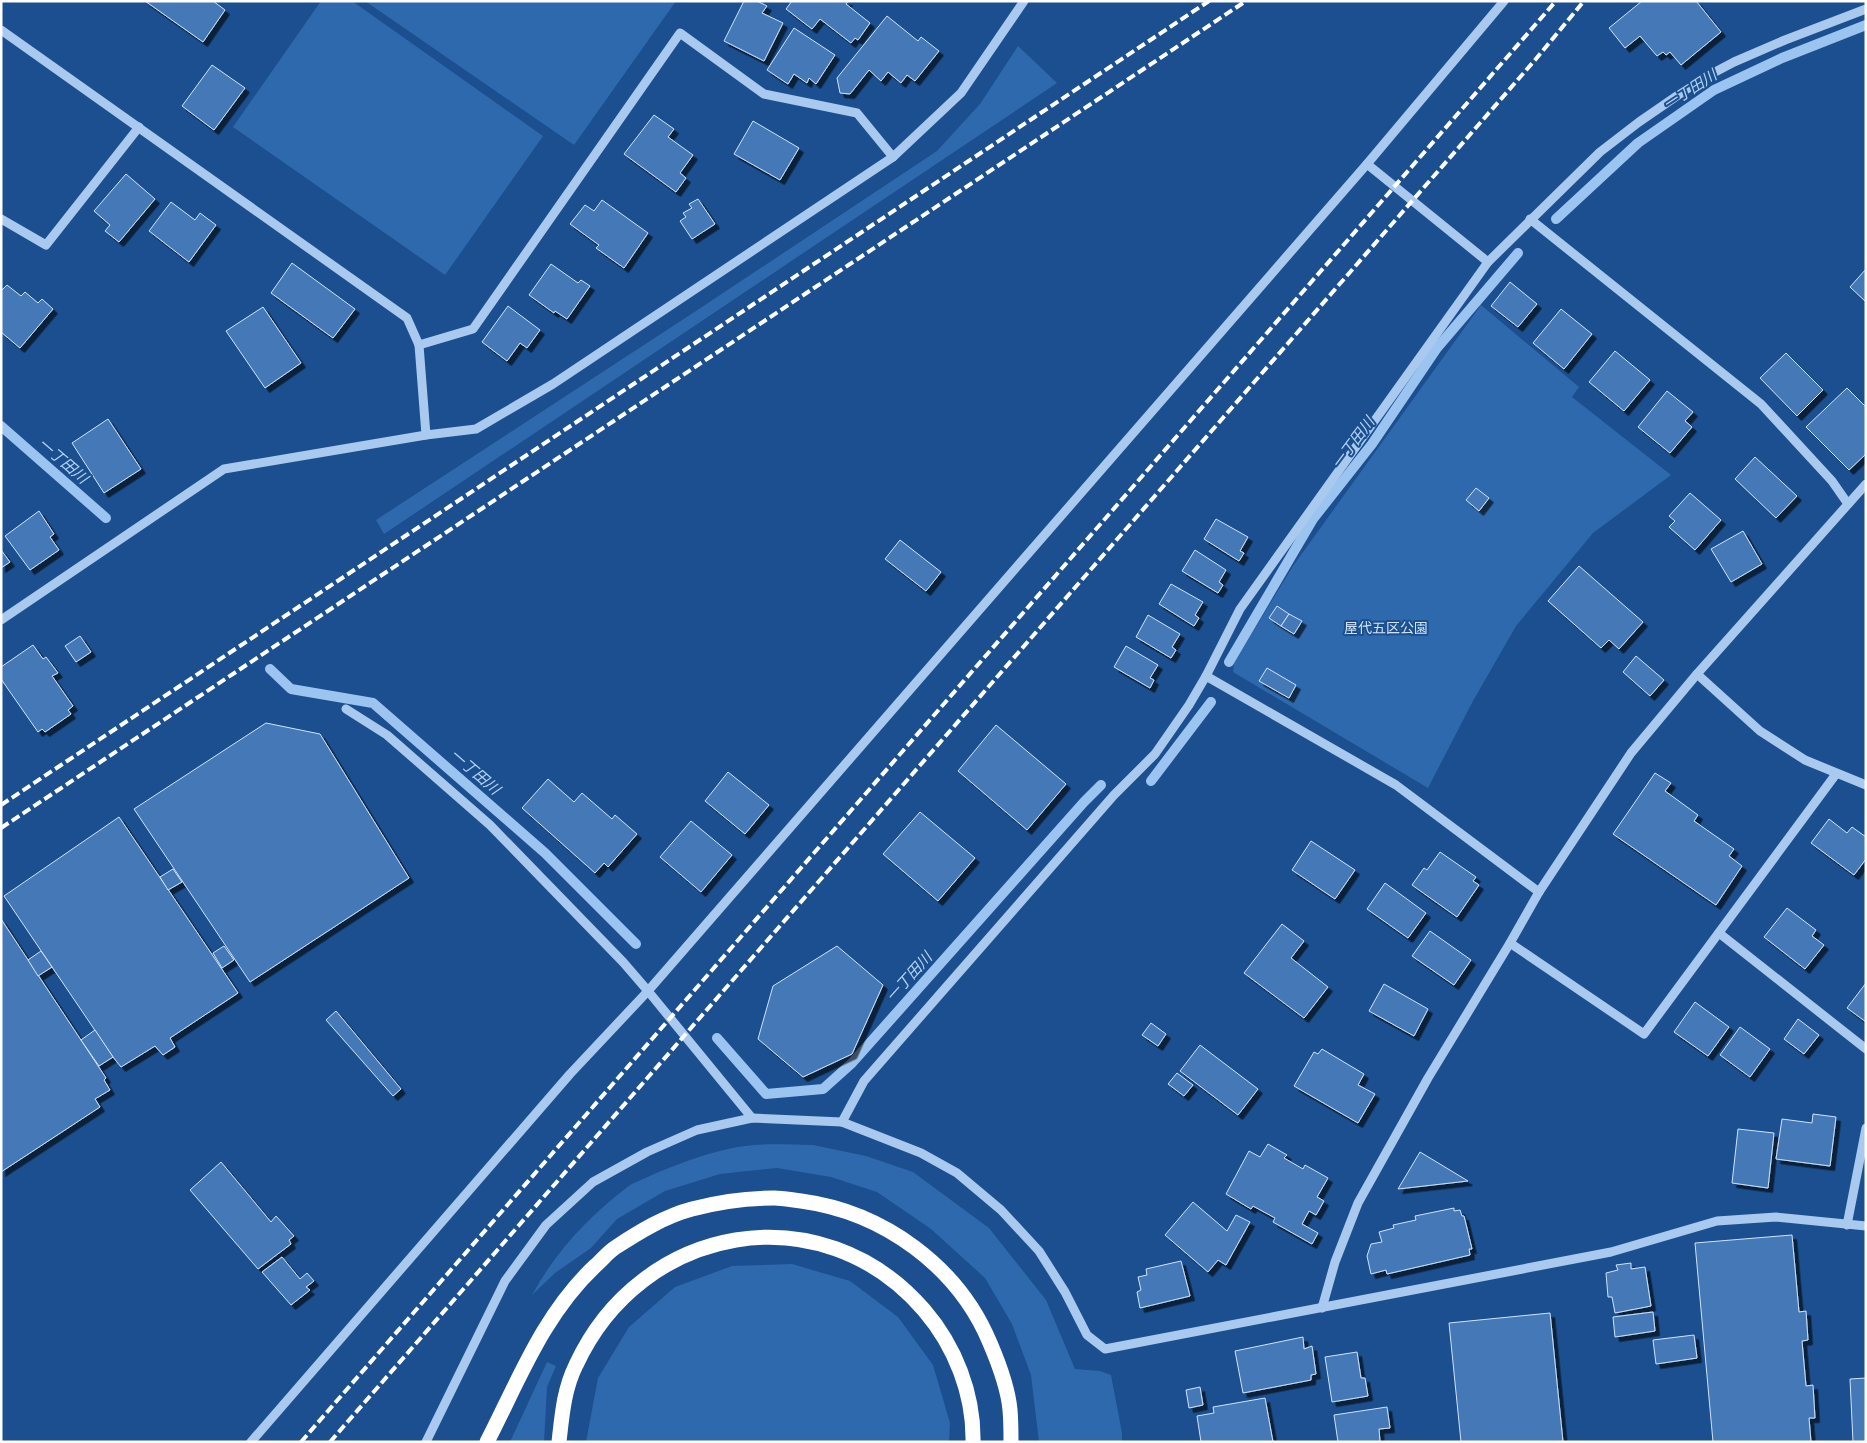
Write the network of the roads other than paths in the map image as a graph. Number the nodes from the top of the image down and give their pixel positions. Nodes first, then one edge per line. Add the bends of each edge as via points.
1 (1024, 1) edge
2 (1504, 1) edge
3 (1866, 10) edge
4 (1, 30) edge
5 (139, 127) junction
6 (893, 157) junction
7 (1367, 164) junction
8 (1, 218) edge
9 (1530, 219) junction
10 (1488, 262) junction
11 (419, 345) junction
12 (426, 435) junction
13 (1866, 484) edge
14 (1848, 504) junction
15 (1, 620) edge
16 (1696, 674) junction
17 (1206, 676) junction
18 (346, 709) dead end
19 (1836, 774) junction
20 (1866, 785) edge
21 (1539, 892) junction
22 (1719, 933) junction
23 (1510, 943) junction
24 (648, 990) junction
25 (1866, 1049) edge
26 (752, 1118) junction
27 (842, 1122) junction
28 (1866, 1128) edge
29 (1847, 1224) junction
30 (1866, 1226) edge
31 (1322, 1308) junction
32 (251, 1442) edge
33 (426, 1442) edge
34 (487, 1442) edge
35 (559, 1442) edge
36 (973, 1442) edge
37 (1011, 1442) edge

1 - 6 street via 961,93
2 - 7 street
3 - 9 street via 1776,43 1700,80 1600,152
4 - 5 street
5 - 8 street via 46,245
5 - 11 street via 407,318
6 - 11 street via 857,114 764,94 680,33 473,329
6 - 12 street via 553,384 476,429
7 - 10 street
7 - 24 street
9 - 10 street
9 - 14 street via 1761,404 1832,481
10 - 17 street via 1240,609
11 - 12 street
12 - 15 street via 224,470
13 - 14 street
14 - 16 street
16 - 19 street via 1760,730 1805,760
16 - 21 street via 1631,753
17 - 21 street via 1396,785
17 - 27 street via 1155,754 1114,795 864,1081
18 - 24 street via 387,735 490,825
19 - 20 street
19 - 22 street
21 - 23 street
22 - 23 street via 1644,1034
22 - 25 street
23 - 31 street via 1428,1078 1358,1203 1335,1262
24 - 26 street
24 - 32 street via 570,1074
26 - 27 street
26 - 33 street via 697,1130 647,1152 593,1182 546,1225 505,1281
27 - 31 street via 921,1153 957,1172 1001,1210 1038,1251 1065,1292 1087,1335 1105,1349
28 - 29 street
29 - 30 street
29 - 31 street via 1776,1217 1717,1221 1611,1252
34 - 37 highway via 530,1352 556,1311 583,1277 614,1249 651,1225 691,1209 775,1198 818,1203 860,1216 896,1234 930,1259 960,1290 983,1326 999,1366 1010,1409
35 - 36 highway via 563,1402 576,1365 597,1328 622,1297 656,1270 690,1252 728,1240 766,1237 805,1239 846,1251 879,1270 912,1296 937,1325 954,1356 968,1396

